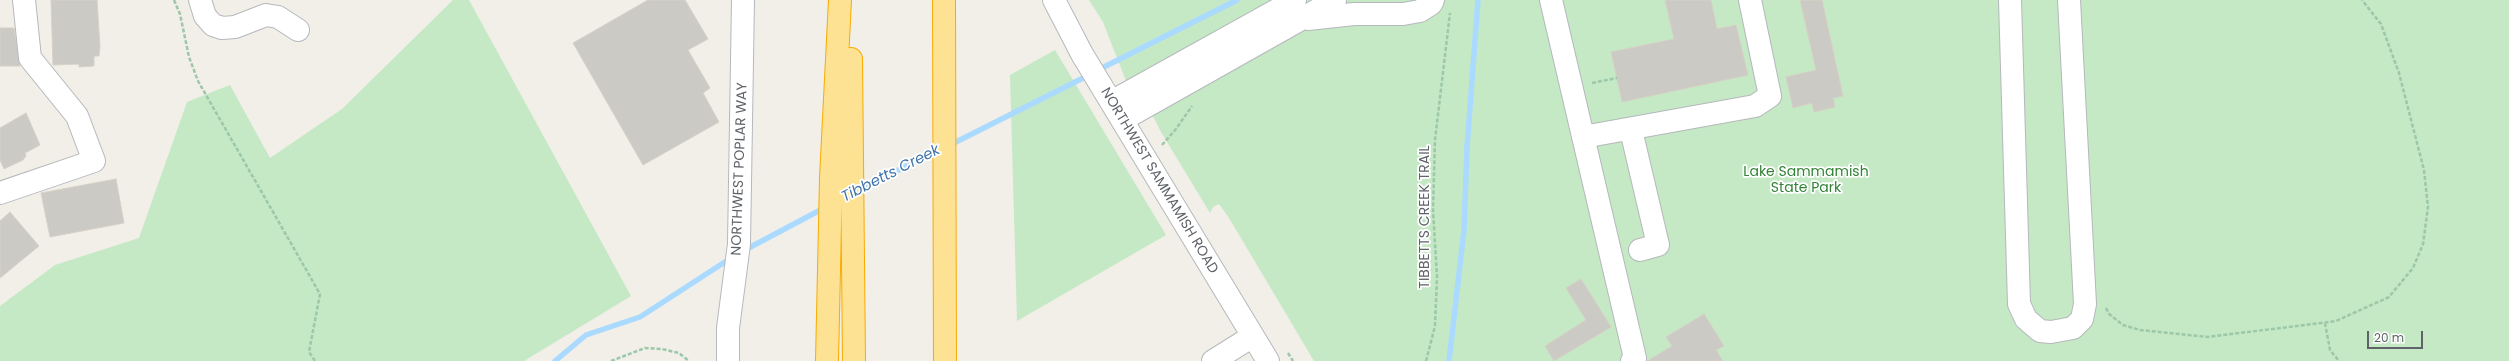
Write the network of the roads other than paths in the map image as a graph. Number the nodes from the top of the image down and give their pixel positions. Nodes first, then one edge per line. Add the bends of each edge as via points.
1 (24, 0) edge
2 (743, 0) edge
3 (840, 0) edge
4 (850, 0) edge
5 (944, 0) edge
6 (1054, 0) edge
7 (1335, 0) edge
8 (1551, 0) edge
9 (1750, 0) edge
10 (2010, 0) edge
11 (2069, 0) edge
12 (201, 2) edge
13 (1442, 4) edge
14 (1297, 10) edge
15 (298, 30) dead end
16 (1106, 93) junction
17 (1122, 120) junction
18 (1631, 130) junction
19 (1583, 137) junction
20 (945, 160) junction
21 (0, 194) edge
22 (1611, 258) junction
23 (1253, 336) junction
24 (728, 361) edge
25 (827, 361) edge
26 (854, 361) edge
27 (945, 361) edge
28 (960, 361) edge
29 (1213, 361) edge
30 (1268, 361) edge
31 (1632, 361) edge

1 - 21 street via 30,58 77,116 94,161
2 - 24 street, NORTHWEST POPLAR WAY via 739,244 728,328
3 - 25 highway via 831,178
4 - 26 highway
5 - 20 highway
6 - 16 street, NORTHWEST SAMMAMISH ROAD
7 - 14 street
8 - 19 street
9 - 18 street via 1770,96 1755,106
10 - 11 street via 2019,304 2026,320 2040,331 2051,332 2073,328 2082,319 2084,304
12 - 15 street via 205,16 213,25 222,28 235,27 266,15 278,17
13 - 14 street via 1431,4 1420,11 1403,14
14 - 16 street
14 - 17 street
16 - 17 street, NORTHWEST SAMMAMISH ROAD
17 - 23 street, NORTHWEST SAMMAMISH ROAD
18 - 19 street
18 - 22 street via 1658,245 1638,242
19 - 22 street
20 - 27 highway
20 - 28 highway
22 - 31 street via 1635,358
23 - 29 street
23 - 30 street, NORTHWEST SAMMAMISH ROAD

